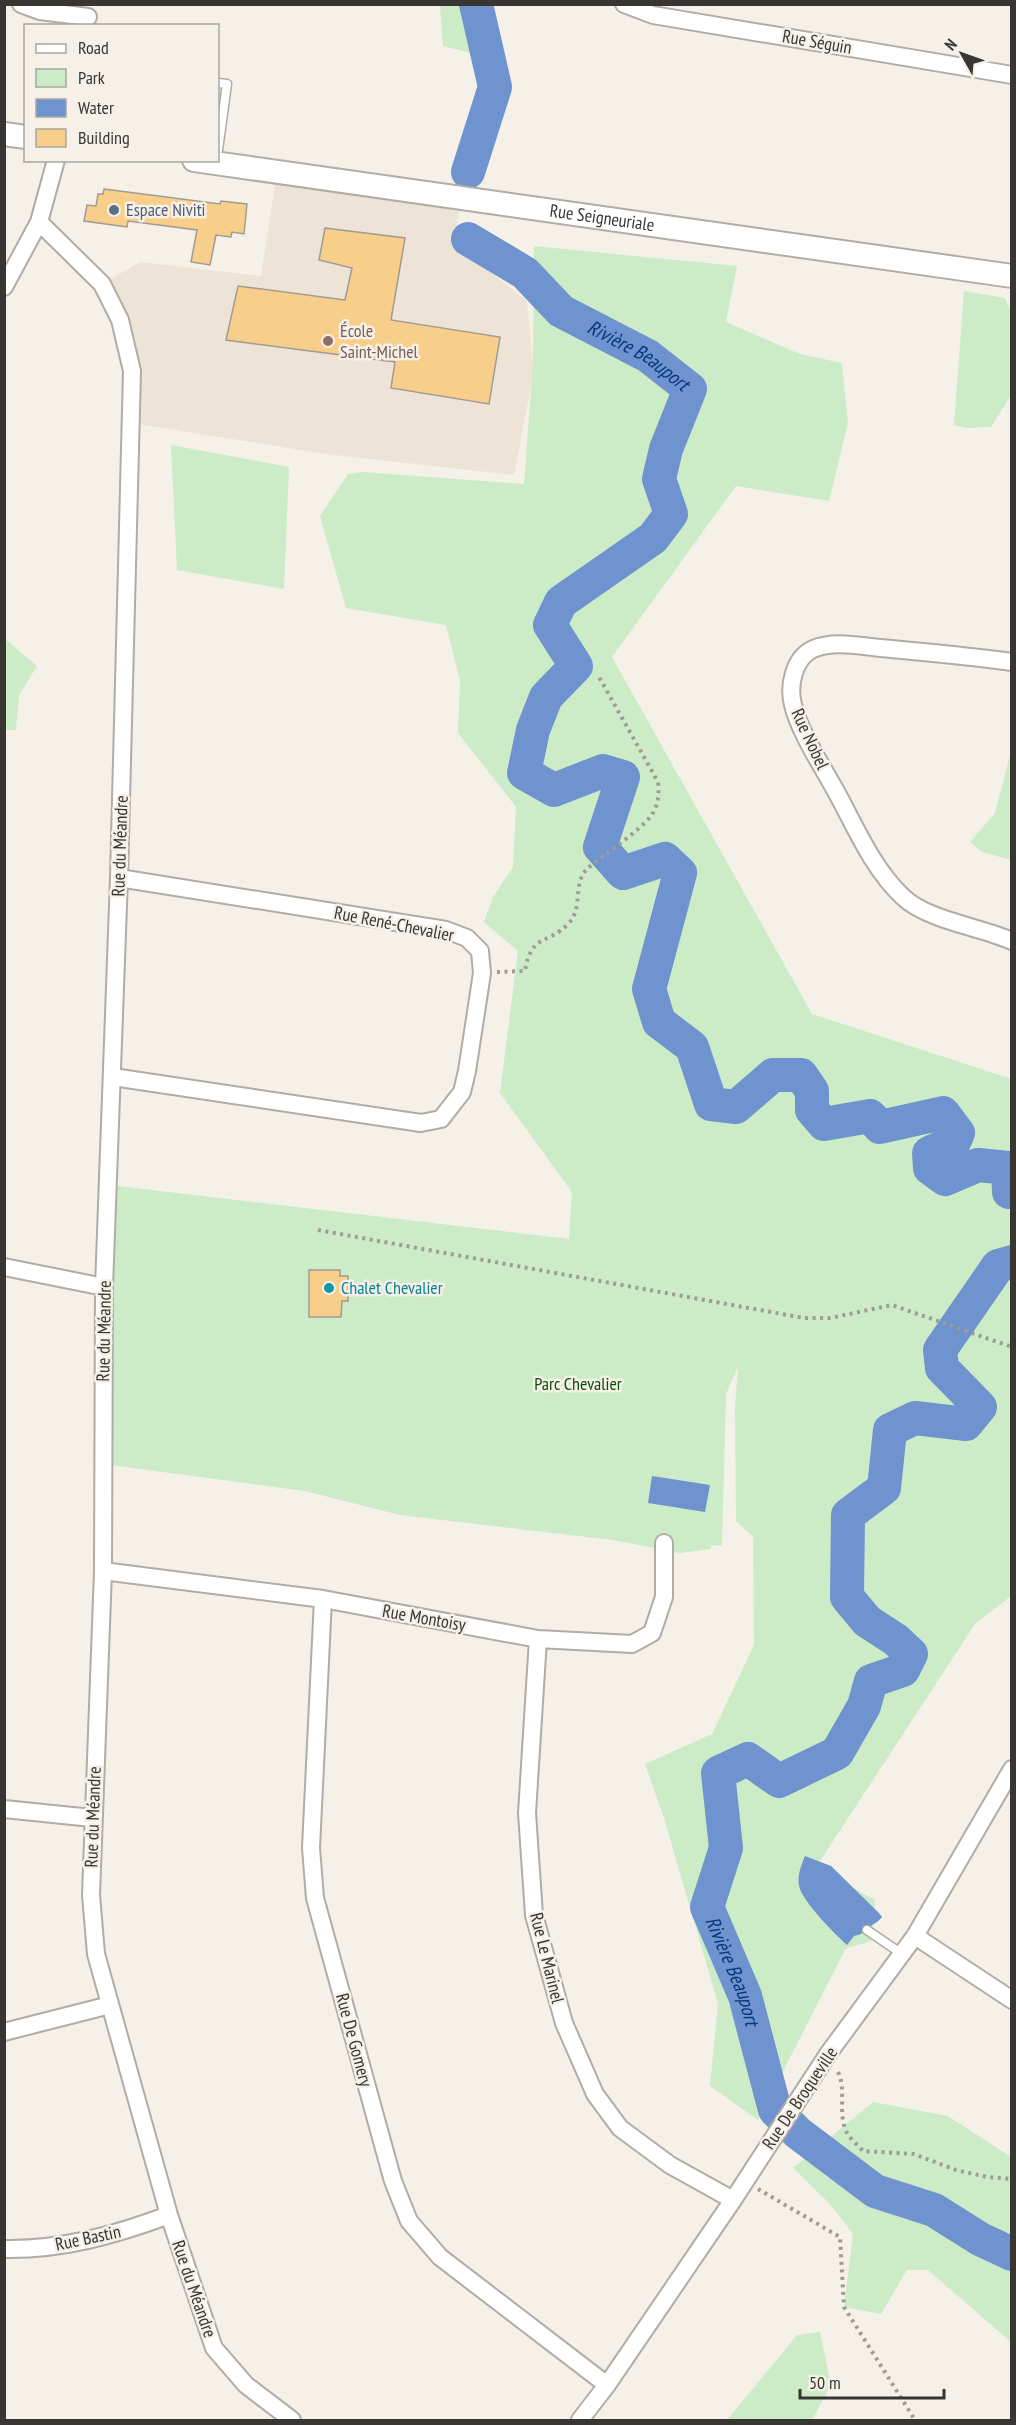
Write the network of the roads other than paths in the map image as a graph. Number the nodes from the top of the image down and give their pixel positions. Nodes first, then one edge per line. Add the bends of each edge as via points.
1 (21, 4) edge
2 (624, 4) edge
3 (88, 16) edge
4 (1011, 75) edge
5 (219, 83) edge
6 (219, 122) edge
7 (4, 134) edge
8 (24, 137) edge
9 (219, 160) edge
10 (55, 162) edge
11 (39, 222) junction
12 (1011, 276) edge
13 (4, 287) edge
14 (1011, 662) edge
15 (119, 878) junction
16 (1011, 941) edge
17 (113, 1077) junction
18 (4, 1267) edge
19 (104, 1287) junction
20 (664, 1543) dead end
21 (103, 1571) junction
22 (323, 1599) junction
23 (537, 1639) junction
24 (1011, 1769) edge
25 (4, 1809) edge
26 (92, 1818) junction
27 (867, 1930) dead end
28 (915, 1936) junction
29 (902, 1954) junction
30 (1011, 2000) edge
31 (110, 2005) junction
32 (4, 2032) edge
33 (733, 2200) junction
34 (169, 2215) junction
35 (4, 2249) edge
36 (607, 2385) junction
37 (292, 2421) edge
38 (580, 2421) edge

1 - 3 street via 40,11
2 - 4 street, Rue Séguin via 653,15
5 - 6 lane via 227,84
7 - 8 street
9 - 12 street, Rue Seigneuriale
10 - 11 street
11 - 13 street
11 - 15 street, Rue du Méandre via 102,284 120,320 132,371
14 - 16 street, Rue Nobel via 836,644 813,649 799,661 792,680 792,704 880,872 904,899 943,919
15 - 17 street, Rue du Méandre
15 - 17 street, Rue René-Chevalier via 446,930 467,938 480,951 482,973 468,1071 462,1092 441,1119 421,1123
17 - 19 street, Rue du Méandre
18 - 19 street
19 - 21 street, Rue du Méandre
20 - 23 street, Rue Montoisy via 664,1597 652,1633 632,1644
21 - 22 street, Rue Montoisy
21 - 26 street, Rue du Méandre
22 - 23 street, Rue Montoisy
22 - 36 street, Rue De Gomery via 311,1848 315,1898 393,2181 409,2222 440,2258
23 - 33 street, Rue Le Marinel via 527,1813 534,1915 564,2023 595,2094 620,2128 670,2165
24 - 28 street, Rue De Broqueville
25 - 26 street
26 - 31 street, Rue du Méandre via 91,1895 96,1954
27 - 29 lane
28 - 29 street, Rue De Broqueville
28 - 30 street
29 - 33 street, Rue De Broqueville via 828,2054
31 - 32 street
31 - 34 street, Rue du Méandre
33 - 36 street, Rue De Broqueville
34 - 35 street, Rue Bastin via 115,2235 70,2245
34 - 37 street, Rue du Méandre via 214,2348 246,2385
36 - 38 street, Rue De Broqueville

